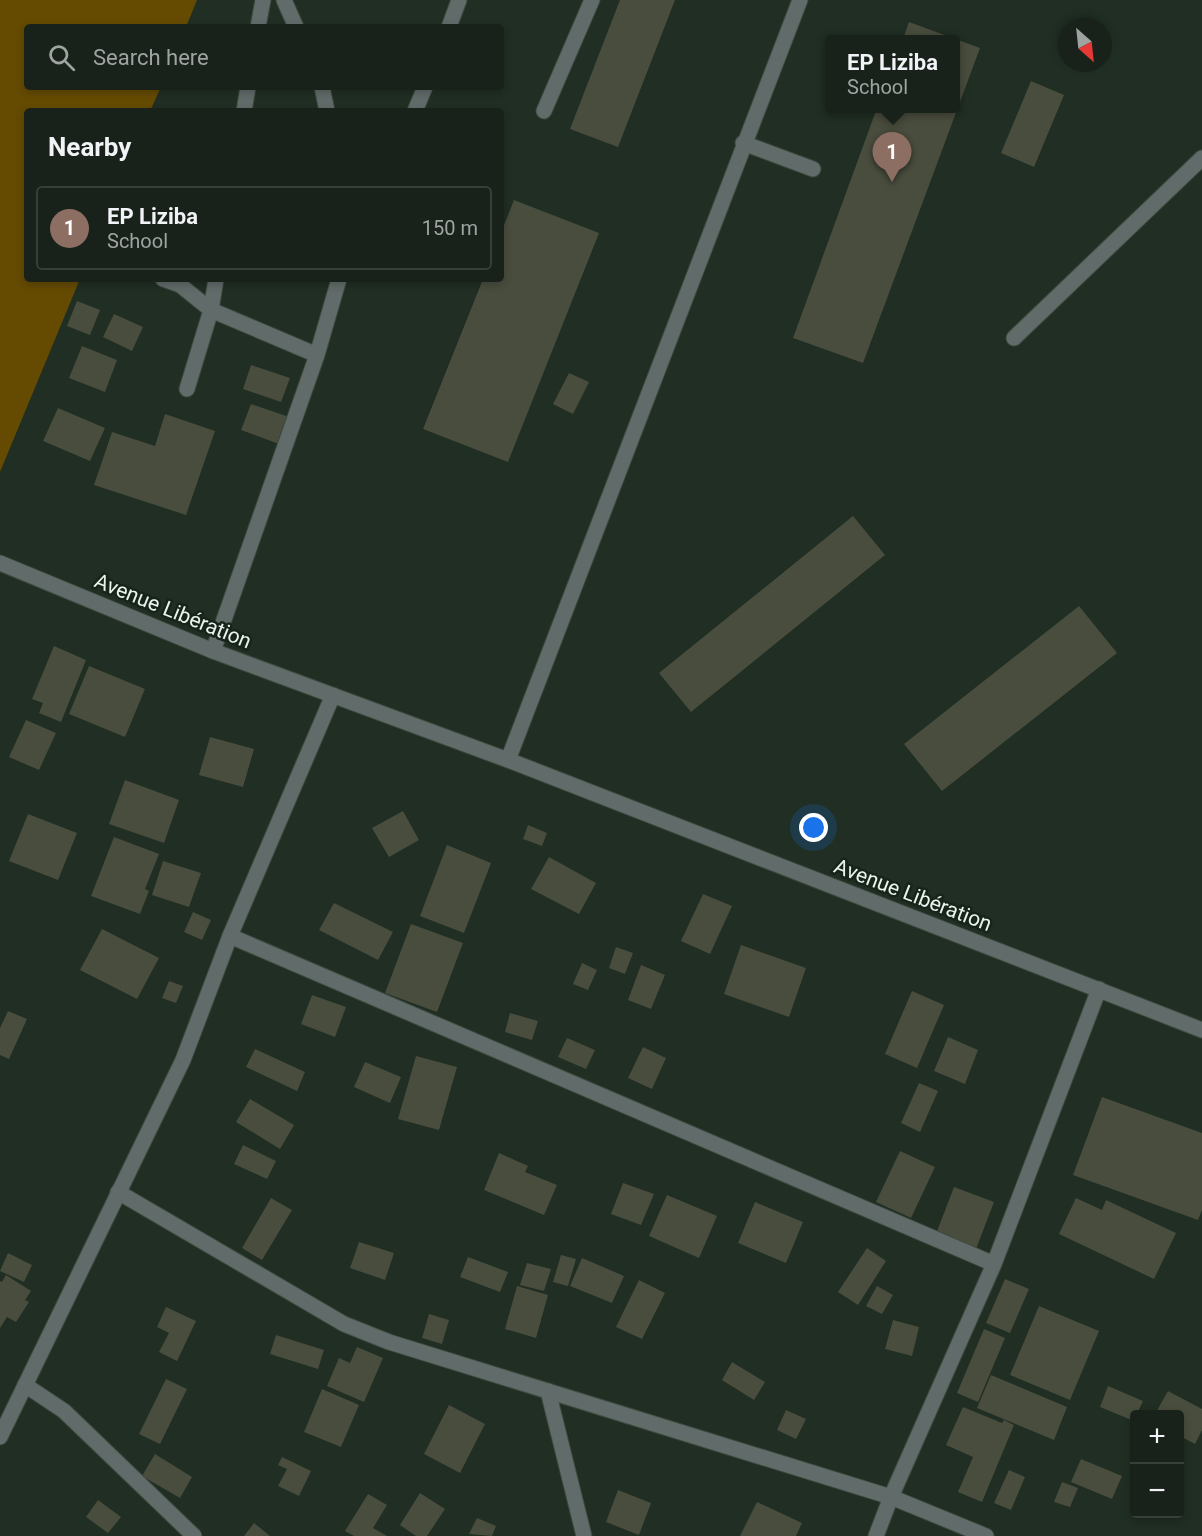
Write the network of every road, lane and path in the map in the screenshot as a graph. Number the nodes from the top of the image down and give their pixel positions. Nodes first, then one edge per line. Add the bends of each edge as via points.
1 (262, 0) edge
2 (284, 0) edge
3 (459, 0) edge
4 (592, 0) edge
5 (800, 0) edge
6 (258, 24) edge
7 (296, 24) edge
8 (450, 24) edge
9 (248, 90) edge
10 (323, 90) edge
11 (424, 90) edge
12 (244, 108) edge
13 (326, 108) edge
14 (416, 108) edge
15 (544, 111) dead end
16 (743, 143) junction
17 (1202, 158) edge
18 (813, 169) dead end
19 (172, 282) edge
20 (216, 282) edge
21 (338, 282) edge
22 (211, 310) junction
23 (1014, 338) dead end
24 (317, 355) junction
25 (187, 389) dead end
26 (0, 563) edge
27 (213, 651) junction
28 (333, 695) junction
29 (508, 760) junction
30 (230, 936) junction
31 (1099, 989) junction
32 (1202, 1030) edge
33 (118, 1192) junction
34 (994, 1264) junction
35 (25, 1385) junction
36 (548, 1391) junction
37 (0, 1437) edge
38 (891, 1497) junction
39 (194, 1536) edge
40 (584, 1536) edge
41 (876, 1536) edge
42 (986, 1536) edge

1 - 6 street
2 - 7 street
3 - 8 street
4 - 15 street
5 - 16 street
9 - 12 street
10 - 13 street
11 - 14 street
16 - 18 street
16 - 29 street
17 - 23 street
19 - 22 street
20 - 22 street
21 - 24 street
22 - 24 street
22 - 25 street
24 - 27 street
26 - 27 street, Avenue Libération
27 - 28 street, Avenue Libération
28 - 29 street, Avenue Libération
28 - 30 street
29 - 31 street, Avenue Libération
30 - 33 street via 183,1060
30 - 34 street
31 - 32 street, Avenue Libération
31 - 34 street
33 - 35 street
33 - 36 street via 344,1324 389,1342
34 - 38 street
35 - 37 street
35 - 39 street via 64,1411
36 - 38 street
36 - 40 street
38 - 41 street
38 - 42 street

